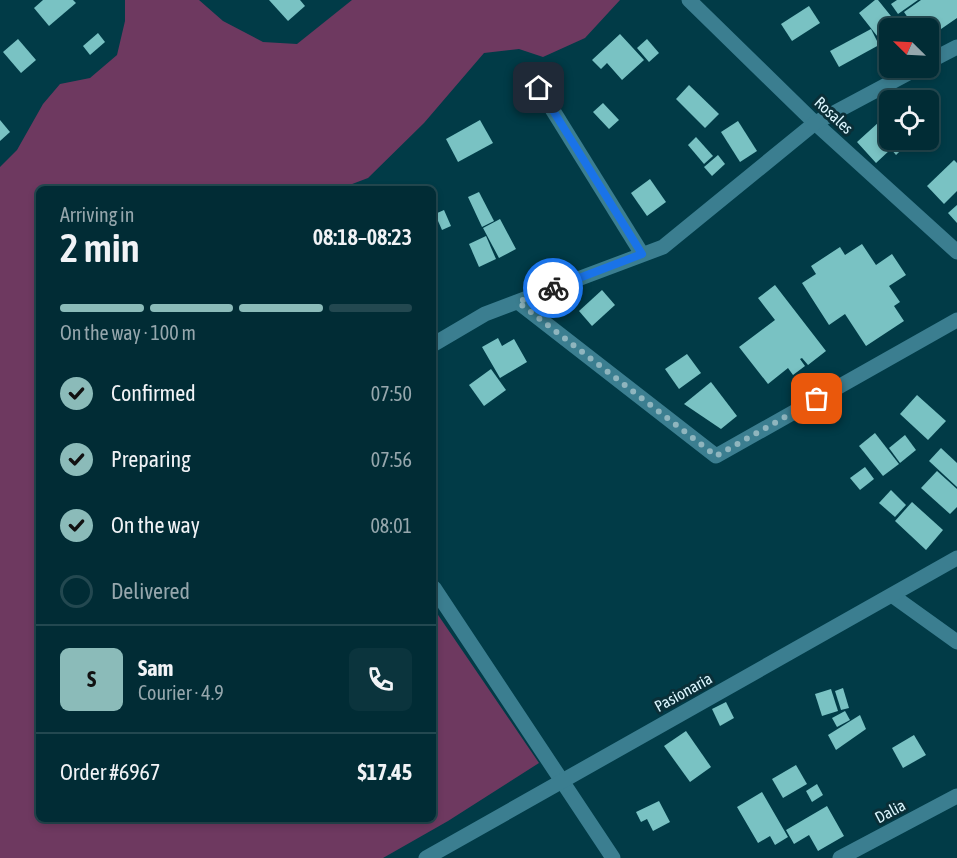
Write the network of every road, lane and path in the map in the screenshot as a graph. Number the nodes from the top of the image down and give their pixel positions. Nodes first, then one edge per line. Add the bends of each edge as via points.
1 (689, 0) edge
2 (957, 47) edge
3 (939, 56) edge
4 (899, 78) edge
5 (539, 88) dead end
6 (815, 123) junction
7 (957, 252) edge
8 (642, 254) junction
9 (518, 302) junction
10 (957, 320) edge
11 (436, 343) edge
12 (957, 558) edge
13 (436, 591) edge
14 (892, 596) junction
15 (957, 642) edge
16 (562, 779) junction
17 (957, 796) edge
18 (426, 858) edge
19 (613, 858) edge
20 (840, 858) edge

1 - 6 street, Rosales
2 - 3 street
4 - 6 street
5 - 8 street
6 - 7 street, Rosales
6 - 8 street via 663,247
8 - 9 street
9 - 10 street via 716,456
9 - 11 street via 485,314
12 - 14 street, Pasionaria
13 - 16 street
14 - 15 street
14 - 16 street, Pasionaria
16 - 18 street, Pasionaria
16 - 19 street
17 - 20 street, Dalia

